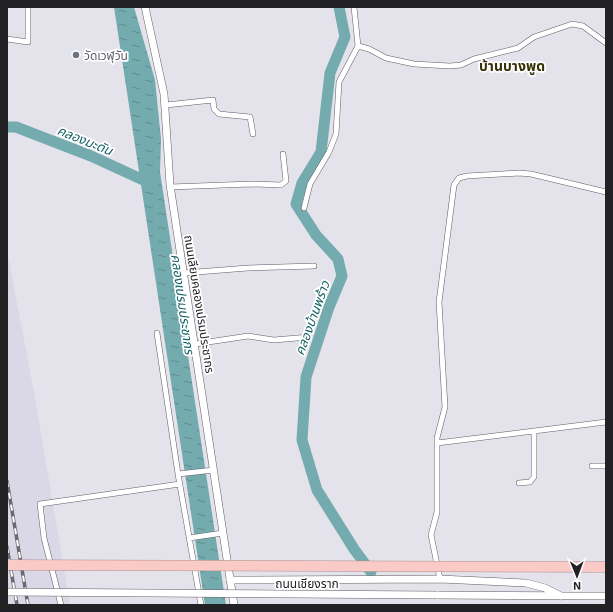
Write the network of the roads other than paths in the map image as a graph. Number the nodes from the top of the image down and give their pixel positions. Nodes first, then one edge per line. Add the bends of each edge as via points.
1 (28, 7) edge
2 (145, 7) edge
3 (354, 7) edge
4 (7, 39) edge
5 (606, 43) edge
6 (358, 46) junction
7 (166, 105) junction
8 (253, 134) dead end
9 (283, 154) dead end
10 (170, 187) junction
11 (606, 192) edge
12 (304, 208) dead end
13 (314, 266) dead end
14 (184, 273) junction
15 (157, 334) dead end
16 (309, 337) dead end
17 (195, 344) junction
18 (606, 422) edge
19 (534, 432) junction
20 (437, 443) junction
21 (592, 466) dead end
22 (606, 466) edge
23 (211, 470) junction
24 (180, 473) junction
25 (519, 483) dead end
26 (180, 484) junction
27 (219, 533) junction
28 (191, 538) junction
29 (7, 565) edge
30 (606, 567) edge
31 (440, 579) junction
32 (230, 580) junction
33 (7, 592) edge
34 (561, 596) junction
35 (606, 596) edge
36 (61, 605) edge
37 (201, 605) edge
38 (234, 605) edge

1 - 4 street via 28,42
2 - 7 main road, ถนนเลียบคลองเปรมประชากร
3 - 6 street
5 - 6 street via 583,26 572,24 534,37 518,48 450,66 414,64 386,58
6 - 12 street via 339,82 336,134 329,152 310,184
7 - 8 street via 213,100 214,109 219,114 250,117
7 - 10 main road, ถนนเลียบคลองเปรมประชากร
9 - 10 street via 286,181 281,185
10 - 14 main road, ถนนเลียบคลองเปรมประชากร
11 - 20 street via 521,173 467,176 456,181 452,190 439,302 445,406
13 - 14 street
14 - 17 main road, ถนนเลียบคลองเปรมประชากร
15 - 24 street
16 - 17 street via 274,340 248,336
17 - 23 main road, ถนนเลียบคลองเปรมประชากร
18 - 19 street
19 - 20 street
19 - 25 street via 534,477 530,482
20 - 31 street via 437,506 431,535
21 - 22 street
23 - 24 street
23 - 27 main road, ถนนเลียบคลองเปรมประชากร
24 - 26 street
26 - 28 street
26 - 36 street via 40,504 44,538
27 - 28 street
27 - 32 main road, ถนนเลียบคลองเปรมประชากร
28 - 37 street
29 - 30 highway, bridge
31 - 32 main road
31 - 34 main road via 526,583
32 - 38 main road, ถนนเลียบคลองเปรมประชากร
33 - 34 main road, ถนนเชียงราก, bridge
34 - 35 main road, ถนนเชียงราก

